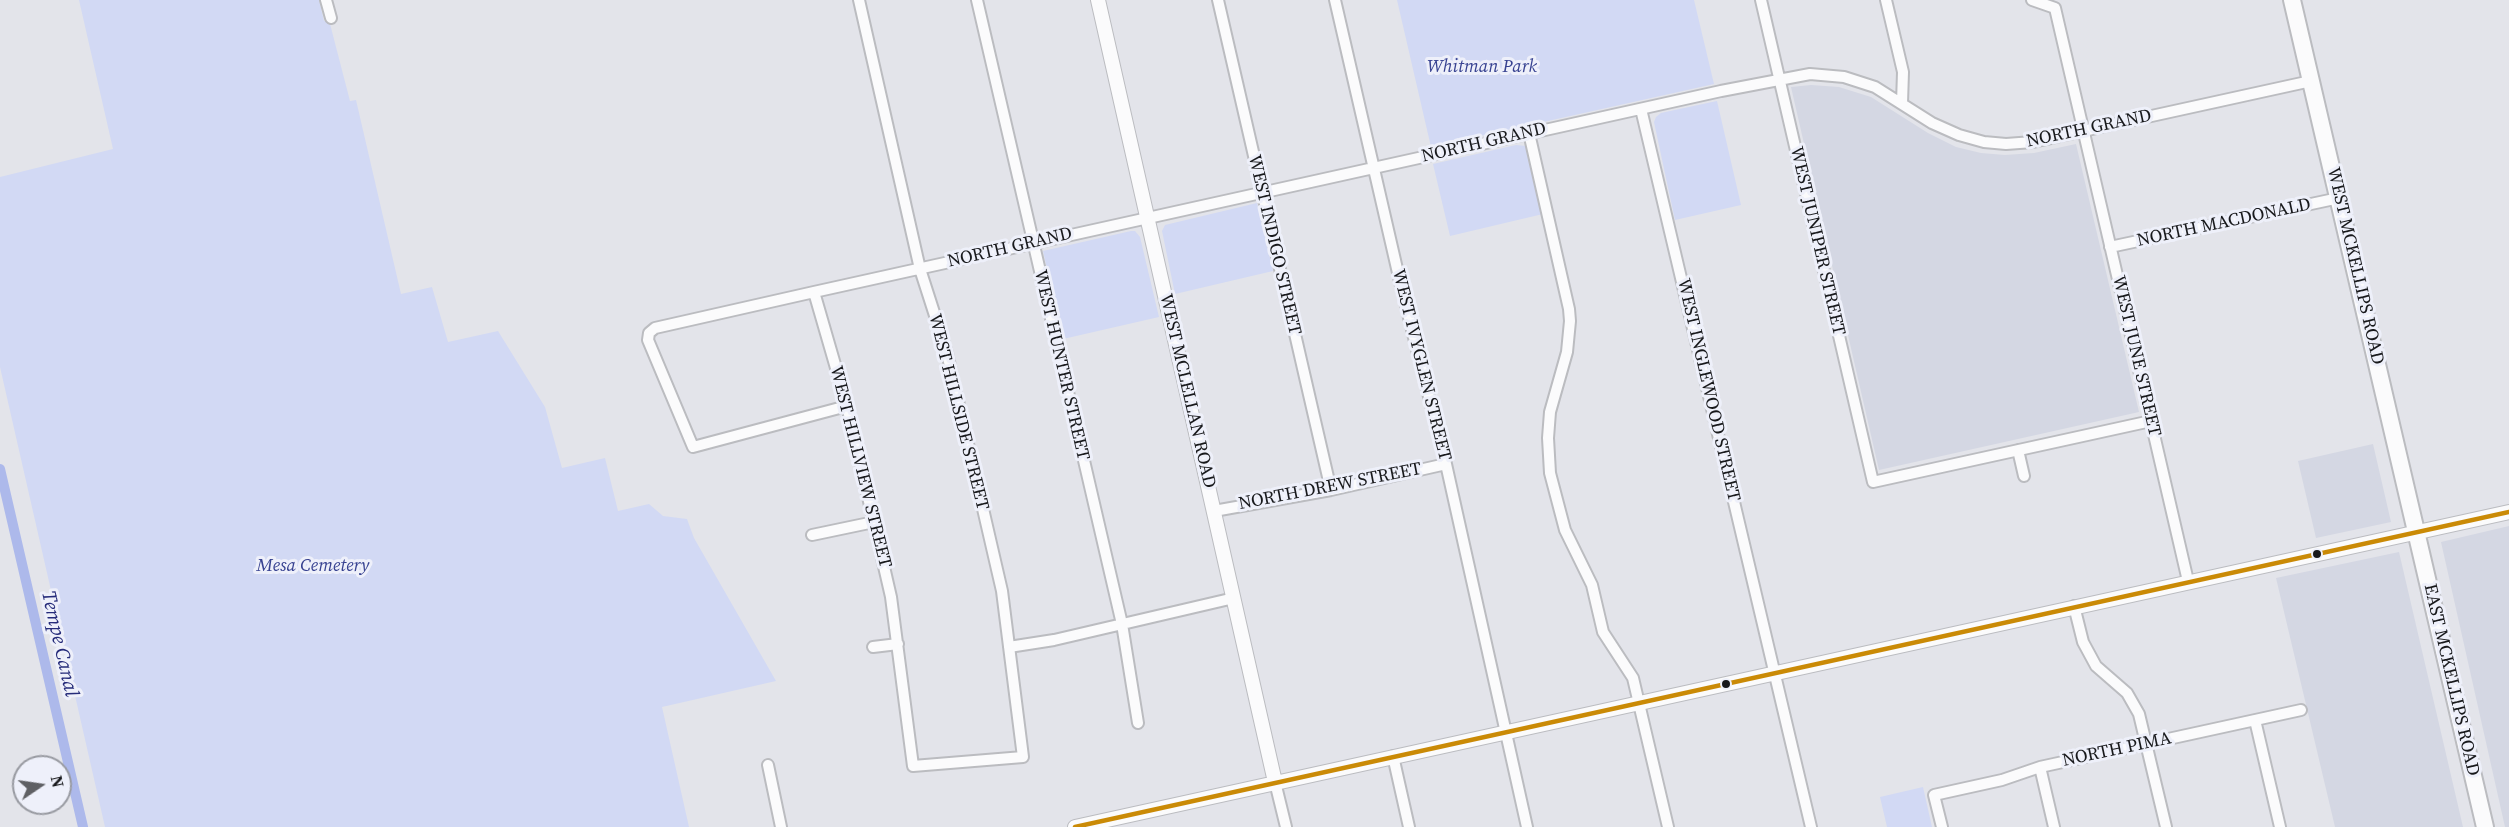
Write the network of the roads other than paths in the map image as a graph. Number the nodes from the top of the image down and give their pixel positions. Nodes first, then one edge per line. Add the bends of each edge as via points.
1 (326, 0) edge
2 (859, 0) edge
3 (977, 0) edge
4 (1098, 0) edge
5 (1218, 0) edge
6 (1335, 0) edge
7 (1761, 0) edge
8 (1886, 0) edge
9 (2032, 0) edge
10 (2292, 0) edge
11 (331, 18) dead end
12 (1779, 78) junction
13 (2311, 81) junction
14 (1902, 103) junction
15 (1641, 109) junction
16 (2083, 131) junction
17 (1529, 134) junction
18 (1373, 168) junction
19 (1262, 192) junction
20 (2339, 198) junction
21 (1148, 217) junction
22 (1033, 243) junction
23 (2110, 247) junction
24 (920, 269) junction
25 (814, 292) junction
26 (848, 406) junction
27 (2151, 421) junction
28 (2018, 450) junction
29 (1446, 464) junction
30 (2024, 476) dead end
31 (1330, 490) junction
32 (1214, 511) junction
33 (2509, 512) edge
34 (874, 522) junction
35 (2416, 532) junction
36 (812, 535) dead end
37 (2188, 581) junction
38 (1234, 598) junction
39 (2074, 606) junction
40 (1122, 624) junction
41 (898, 644) junction
42 (873, 647) dead end
43 (1009, 647) junction
44 (1775, 672) junction
45 (1639, 702) junction
46 (2301, 710) dead end
47 (2255, 720) junction
48 (1138, 723) dead end
49 (1505, 732) junction
50 (2146, 744) junction
51 (1393, 756) junction
52 (1023, 758) joint
53 (768, 765) dead end
54 (2040, 767) junction
55 (1275, 782) junction
56 (1097, 825) edge
57 (781, 827) edge
58 (1075, 827) edge
59 (1286, 827) edge
60 (1409, 827) edge
61 (1527, 827) edge
62 (1668, 827) edge
63 (1811, 827) edge
64 (1942, 827) edge
65 (2054, 827) edge
66 (2166, 827) edge
67 (2280, 827) edge
68 (2485, 827) edge

1 - 11 street
2 - 24 street, WEST HILLSIDE STREET
3 - 22 street, WEST HUNTER STREET
4 - 21 street, WEST MCLELLAN ROAD
5 - 19 street, WEST INDIGO STREET
6 - 18 street, WEST IVYGLEN STREET
7 - 12 street, WEST JUNIPER STREET
8 - 14 street via 1903,72
9 - 16 street, WEST JUNE STREET via 2055,8
10 - 13 main road, WEST MCKELLIPS ROAD
12 - 14 street, NORTH GRAND via 1810,74 1844,77 1875,87
12 - 15 street, NORTH GRAND
12 - 28 street, WEST JUNIPER STREET via 1873,482
13 - 16 street, NORTH GRAND
13 - 20 main road, WEST MCKELLIPS ROAD
14 - 16 street, NORTH GRAND via 1932,123 1984,142 2033,142
15 - 17 street, NORTH GRAND
15 - 44 street, WEST INGLEWOOD STREET
16 - 23 street, WEST JUNE STREET
17 - 18 street, NORTH GRAND
17 - 45 street via 1570,321 1568,352 1550,412 1550,473 1565,530 1592,585 1603,633 1633,678
18 - 19 street, NORTH GRAND
18 - 29 street, WEST IVYGLEN STREET
19 - 21 street, NORTH GRAND
19 - 31 street, WEST INDIGO STREET
20 - 23 street, NORTH MACDONALD
20 - 35 main road, WEST MCKELLIPS ROAD
21 - 22 street, NORTH GRAND
21 - 32 street, WEST MCLELLAN ROAD
22 - 24 street, NORTH GRAND
22 - 40 street, WEST HUNTER STREET
23 - 27 street, WEST JUNE STREET
24 - 25 street, NORTH GRAND
24 - 43 street, WEST HILLSIDE STREET via 947,353 1002,591
25 - 26 street, WEST HILLVIEW STREET
25 - 26 street, NORTH GRAND via 655,328 648,340 693,447
26 - 34 street, WEST HILLVIEW STREET
27 - 28 street
27 - 37 street, WEST JUNE STREET
28 - 30 street
29 - 31 street, NORTH DREW STREET
29 - 49 street, WEST IVYGLEN STREET
31 - 32 street, NORTH DREW STREET
32 - 38 street, WEST MCLELLAN ROAD
33 - 35 street
34 - 36 street
34 - 41 street, WEST HILLVIEW STREET
35 - 37 street
35 - 68 main road, EAST MCKELLIPS ROAD
37 - 39 street
38 - 40 street
38 - 55 street, WEST MCLELLAN ROAD
39 - 44 street
39 - 50 street via 2083,642 2096,666 2127,693 2139,714
40 - 43 street
40 - 48 street, WEST HUNTER STREET
41 - 42 street
41 - 52 street, WEST HILLVIEW STREET via 913,766
43 - 52 street, WEST HILLSIDE STREET
44 - 45 street
44 - 63 street, WEST INGLEWOOD STREET
45 - 49 street
45 - 62 street
46 - 47 street, NORTH PIMA
47 - 50 street, NORTH PIMA
47 - 67 street
49 - 51 street
49 - 61 street, WEST IVYGLEN STREET
50 - 54 street, NORTH PIMA
50 - 66 street
51 - 55 street
51 - 60 street
53 - 57 street
54 - 64 street, NORTH PIMA via 1934,795
54 - 65 street
55 - 56 street
55 - 59 street
56 - 58 street

